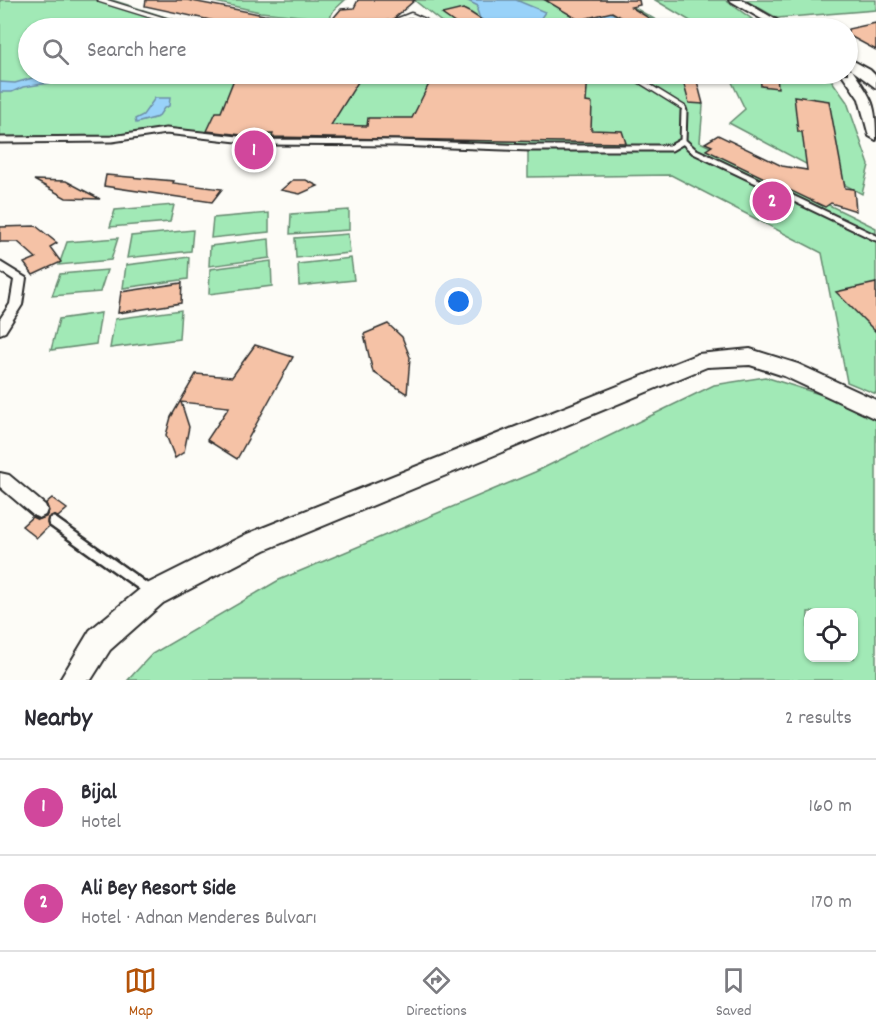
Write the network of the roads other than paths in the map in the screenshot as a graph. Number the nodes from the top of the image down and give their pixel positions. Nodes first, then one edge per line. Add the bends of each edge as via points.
1 (100, 0) edge
2 (734, 0) edge
3 (158, 18) edge
4 (401, 18) edge
5 (420, 18) edge
6 (766, 18) edge
7 (858, 69) edge
8 (644, 84) edge
9 (856, 84) edge
10 (876, 84) edge
11 (876, 136) edge
12 (0, 140) edge
13 (683, 141) junction
14 (876, 238) edge
15 (0, 266) edge
16 (0, 329) edge
17 (876, 410) edge
18 (1, 475) edge
19 (39, 510) dead end
20 (53, 522) dead end
21 (154, 594) junction
22 (74, 680) edge

1 - 3 lane
2 - 6 street
4 - 5 lane
7 - 10 street
8 - 13 lane via 684,108
9 - 11 street via 866,99
12 - 13 lane via 112,139 166,131 264,142 531,148 671,148
13 - 14 lane via 694,151
15 - 16 street via 20,278 16,305
17 - 21 street via 791,370 750,357 705,359 256,542
18 - 19 street
20 - 21 lane
21 - 22 street via 100,640

